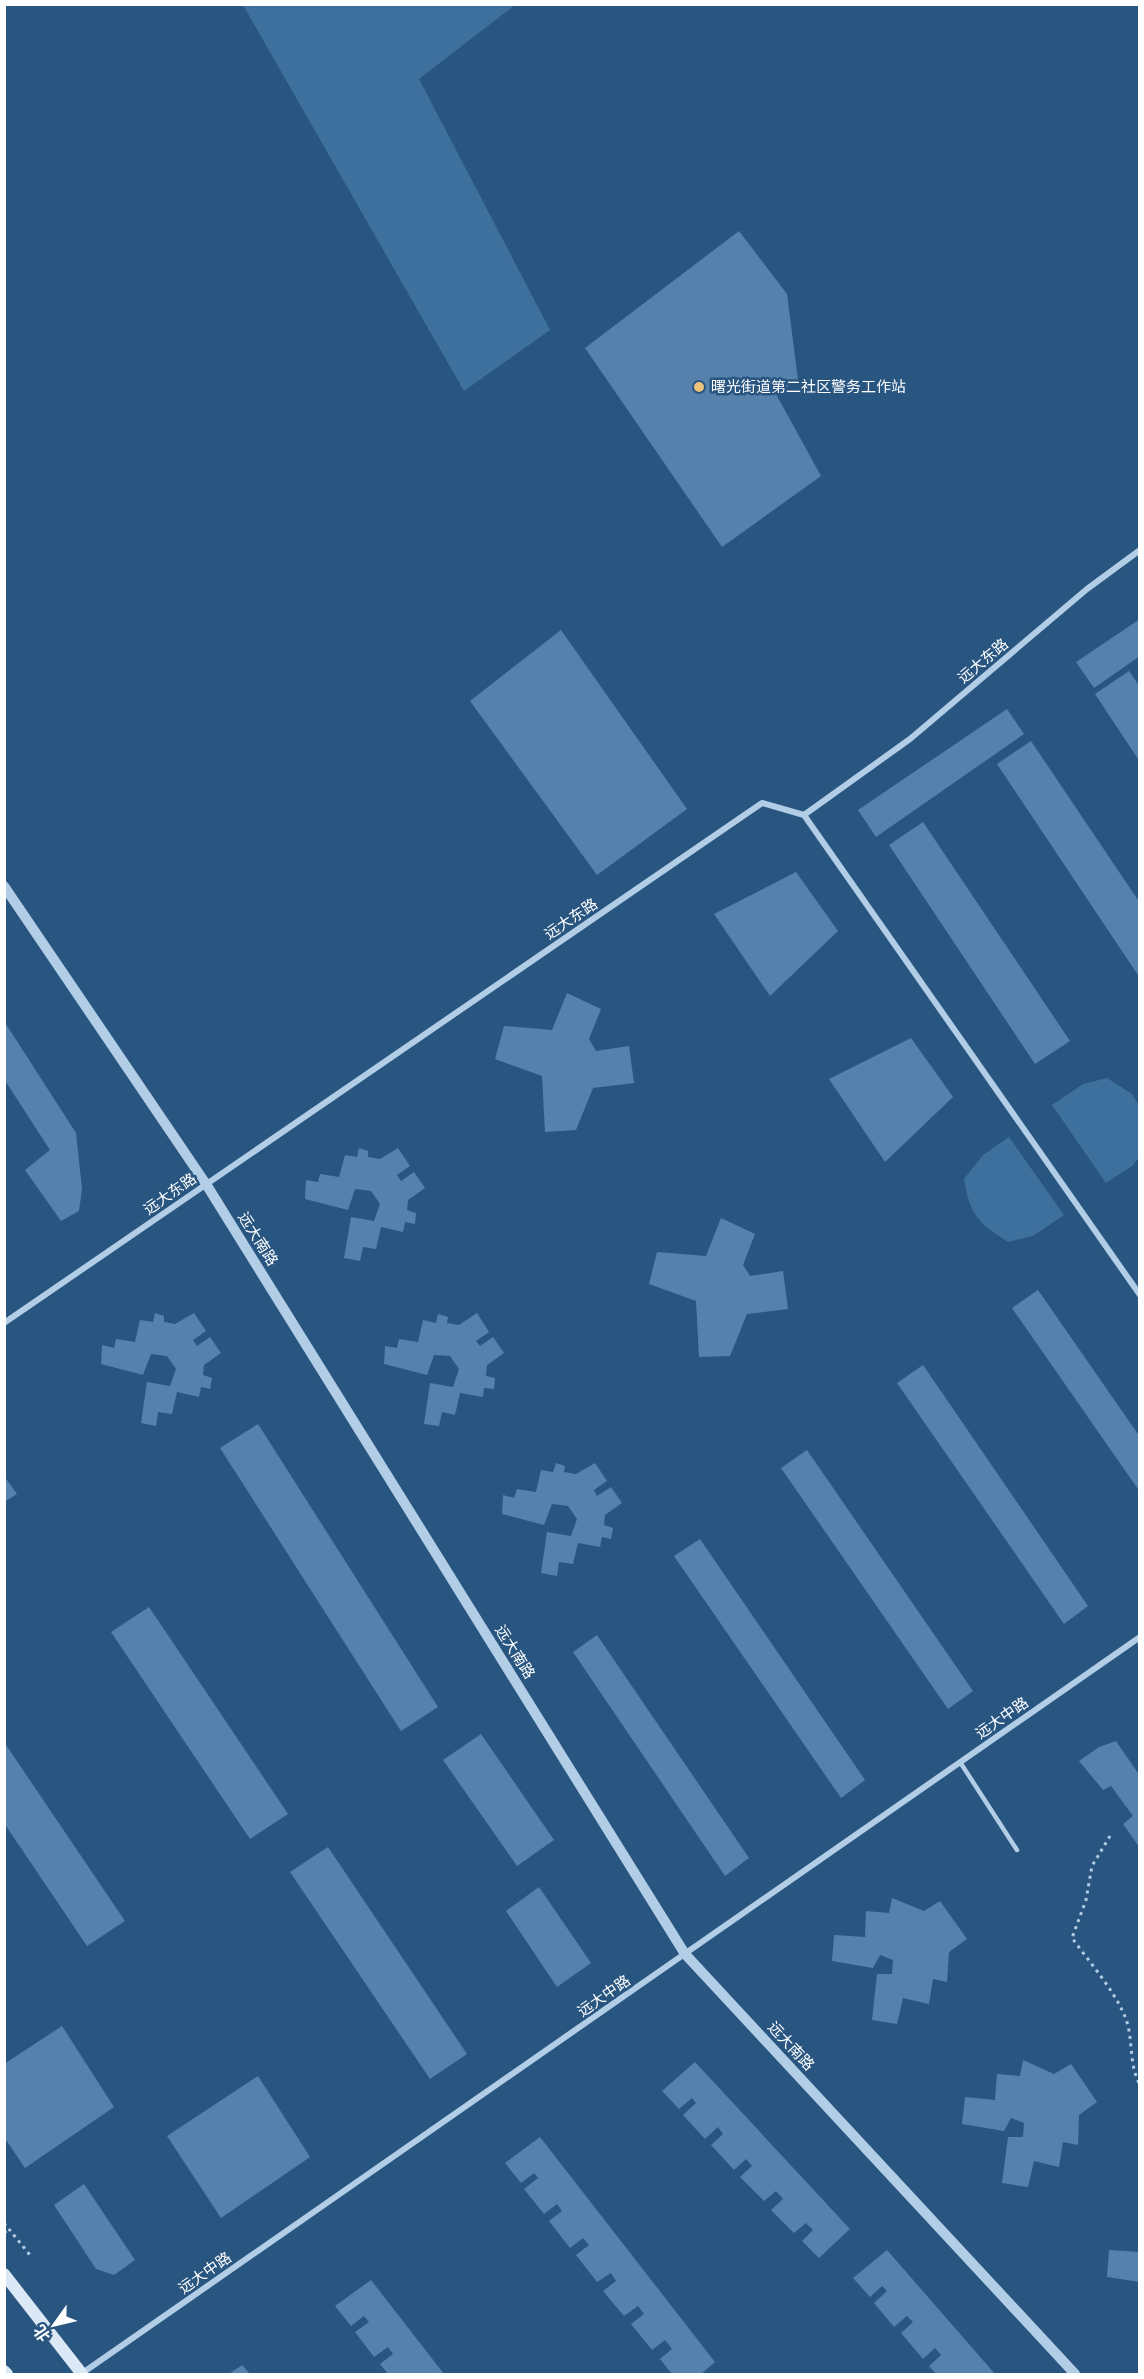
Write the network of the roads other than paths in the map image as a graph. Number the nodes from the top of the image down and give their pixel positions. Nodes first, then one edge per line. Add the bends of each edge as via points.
1 (1140, 550) edge
2 (804, 815) junction
3 (4, 886) edge
4 (206, 1184) junction
5 (1140, 1295) edge
6 (4, 1323) edge
7 (1140, 1637) edge
8 (960, 1762) junction
9 (1017, 1850) dead end
10 (685, 1954) junction
11 (4, 2274) edge
12 (4, 2371) edge
13 (7, 2374) edge
14 (80, 2374) edge
15 (1075, 2374) edge

1 - 2 street, 远大东路 via 1087,589 910,739
2 - 4 street, 远大东路 via 762,803
2 - 5 street
3 - 4 street, 远大南路
4 - 6 street, 远大东路
4 - 10 street, 远大南路
7 - 8 street, 远大中路
8 - 9 lane
8 - 10 street, 远大中路
10 - 14 street, 远大中路
10 - 15 street, 远大南路
11 - 14 main road
12 - 13 main road

